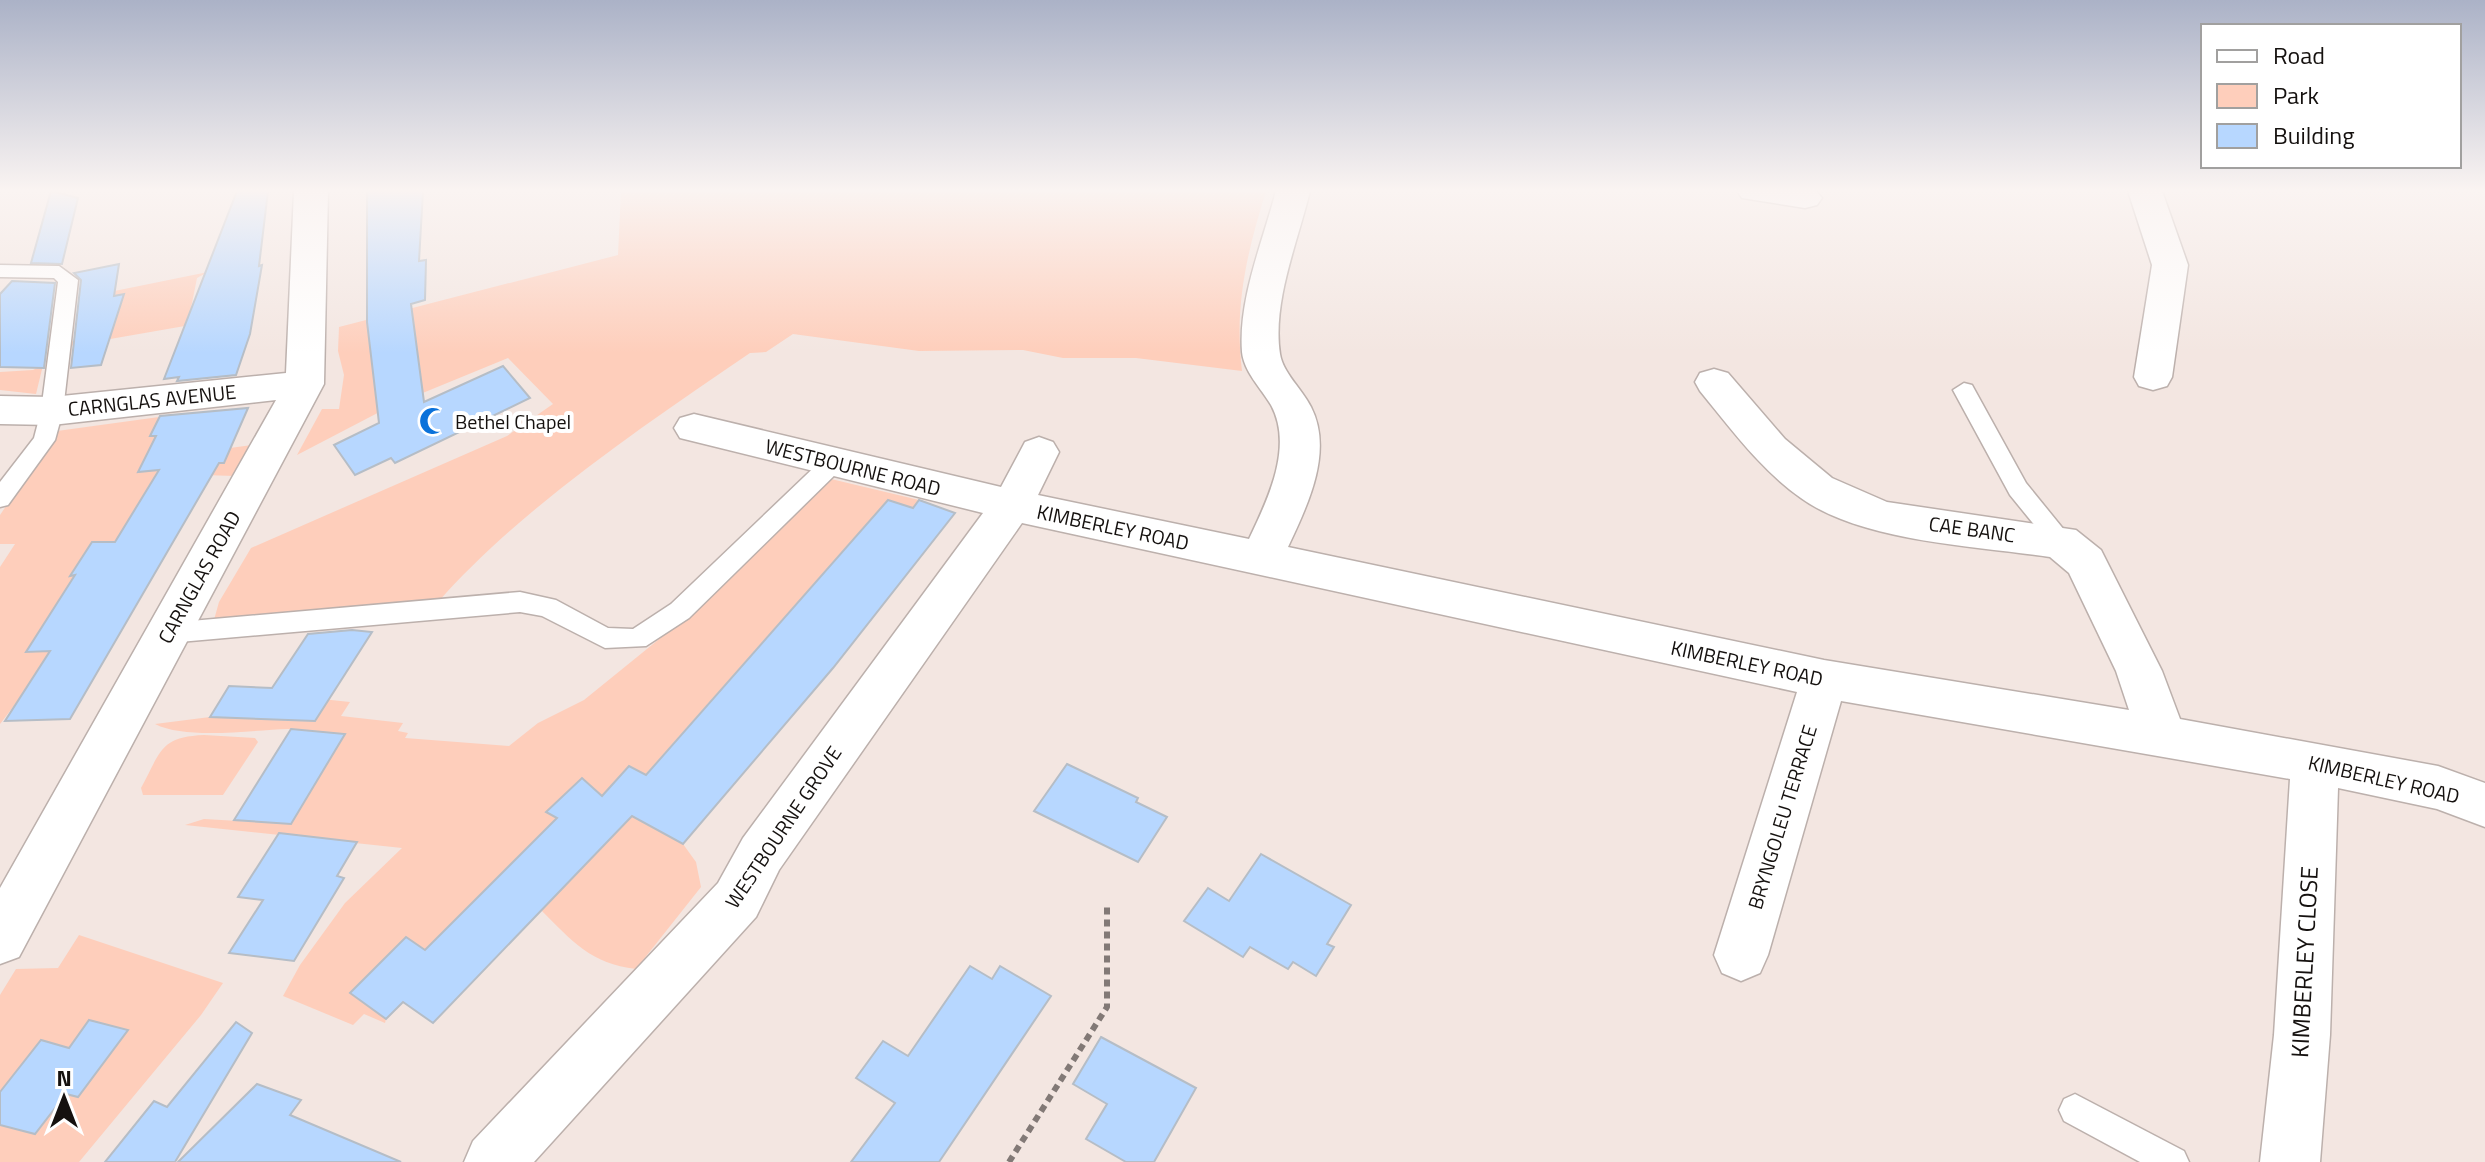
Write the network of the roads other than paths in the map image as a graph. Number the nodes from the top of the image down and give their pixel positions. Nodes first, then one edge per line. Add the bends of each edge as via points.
1 (309, 245) edge
2 (1281, 245) edge
3 (2163, 245) edge
4 (0, 271) edge
5 (2153, 377) dead end
6 (1714, 382) dead end
7 (305, 384) junction
8 (1964, 390) dead end
9 (0, 410) edge
10 (52, 411) junction
11 (694, 428) dead end
12 (1039, 452) dead end
13 (834, 462) junction
14 (0, 499) edge
15 (1012, 505) junction
16 (2061, 542) junction
17 (1261, 559) junction
18 (168, 633) junction
19 (1824, 679) junction
20 (2161, 733) junction
21 (2315, 762) junction
22 (2485, 805) edge
23 (0, 939) edge
24 (1741, 955) dead end
25 (2075, 1110) dead end
26 (494, 1162) edge
27 (2173, 1162) edge
28 (2290, 1162) edge

1 - 7 street, CARNGLAS ROAD
2 - 17 street via 1261,356 1294,412 1300,440 1290,493
3 - 5 street via 2170,265
4 - 10 lane via 59,272 68,280
6 - 16 street, CAE BANC via 1771,449 1817,489 1881,517
7 - 10 street, CARNGLAS AVENUE
7 - 18 street, CARNGLAS ROAD
8 - 16 lane via 2018,489
9 - 10 street, CARNGLAS AVENUE
10 - 14 lane via 44,440
11 - 13 street, WESTBOURNE ROAD
12 - 15 street, WESTBOURNE GROVE
13 - 15 street, WESTBOURNE ROAD
13 - 18 lane via 680,611 637,639 605,638 547,607 520,602
15 - 17 street, KIMBERLEY ROAD
15 - 26 street, WESTBOURNE GROVE via 761,854 737,900
16 - 20 street via 2086,562 2139,671
17 - 19 street, KIMBERLEY ROAD
18 - 23 street, CARNGLAS ROAD
19 - 20 street, KIMBERLEY ROAD
19 - 24 street, BRYNGOLEU TERRACE
20 - 21 street, KIMBERLEY ROAD
21 - 22 street, KIMBERLEY ROAD via 2438,788
21 - 28 street, KIMBERLEY CLOSE via 2302,1035
25 - 27 lane

